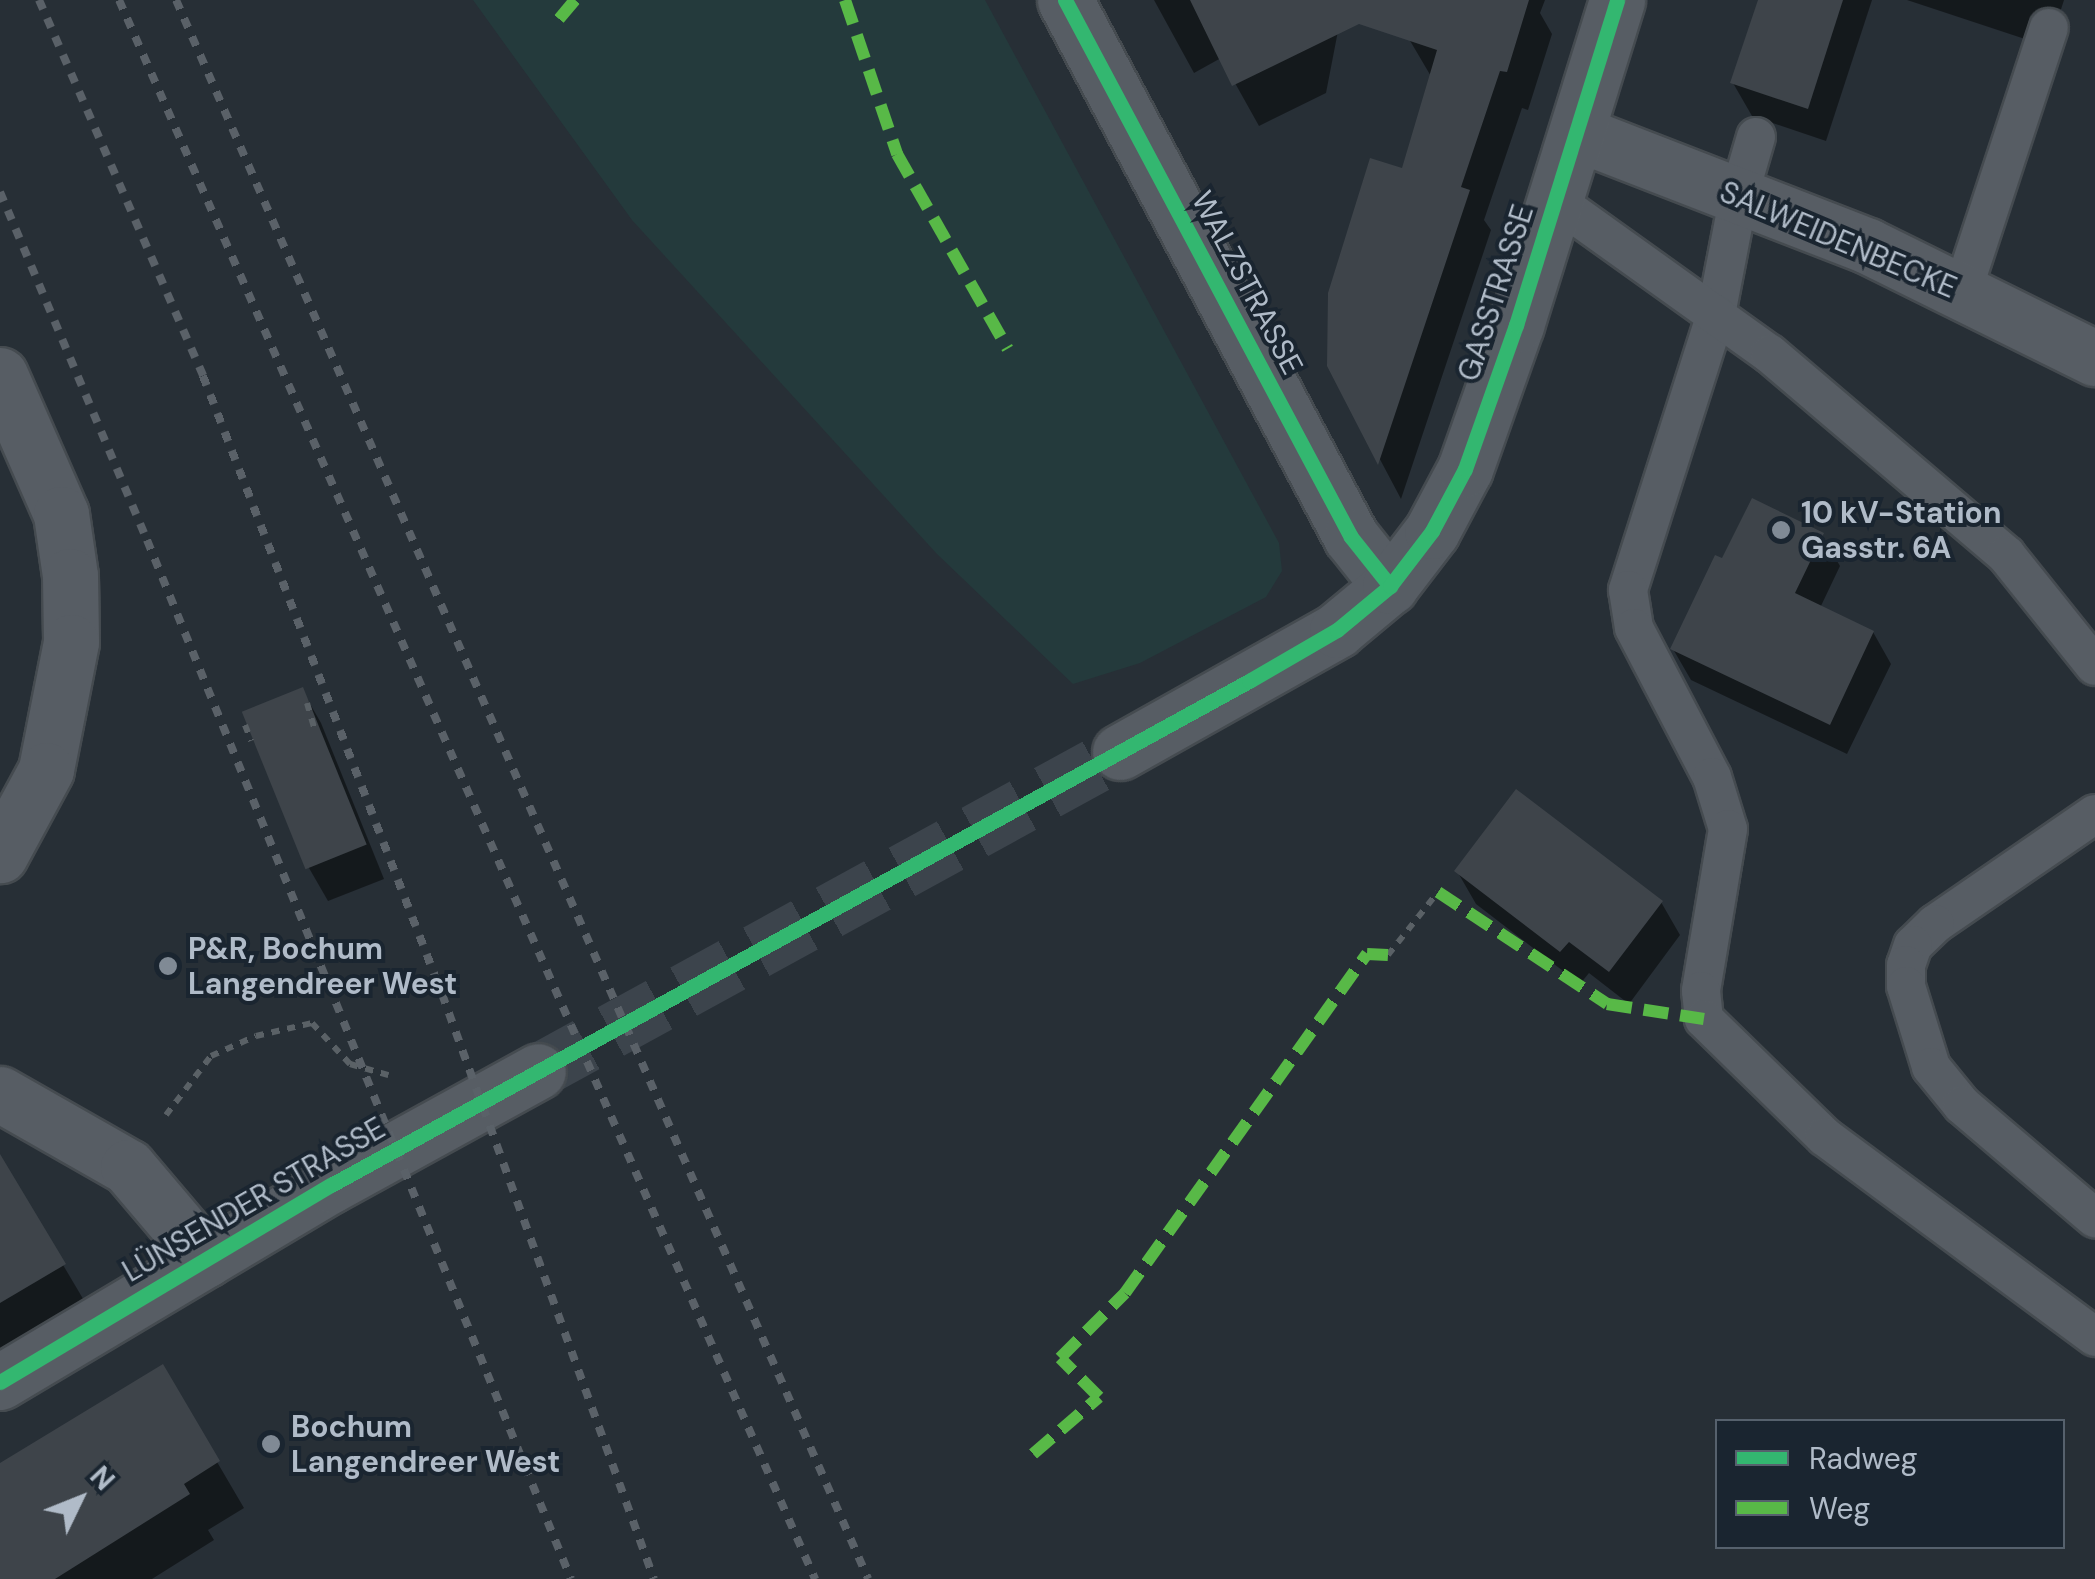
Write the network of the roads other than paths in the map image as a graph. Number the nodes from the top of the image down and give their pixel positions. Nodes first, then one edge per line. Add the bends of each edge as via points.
1 (1065, 0) edge
2 (1617, 0) edge
3 (2050, 28) dead end
4 (1576, 133) junction
5 (1756, 137) dead end
6 (1739, 196) junction
7 (1556, 201) junction
8 (1962, 292) junction
9 (1716, 314) junction
10 (2095, 358) edge
11 (0, 375) edge
12 (1390, 586) junction
13 (2095, 666) edge
14 (1120, 752) tunnel mouth
15 (2095, 814) edge
16 (0, 855) edge
17 (538, 1071) tunnel mouth
18 (0, 1094) edge
19 (2095, 1218) edge
20 (206, 1259) junction
21 (2095, 1337) edge
22 (0, 1382) edge

1 - 12 street, WALZSTRASSE via 1350,536
2 - 4 street, GASSTRASSE
3 - 8 lane
4 - 6 street, SALWEIDENBECKE
4 - 7 street, GASSTRASSE
5 - 6 lane
6 - 8 street, SALWEIDENBECKE via 1868,246
6 - 9 lane
7 - 9 lane
7 - 12 street, GASSTRASSE via 1465,468 1432,530
8 - 10 street, SALWEIDENBECKE
9 - 13 lane via 2006,555
9 - 21 lane via 1628,590 1634,628 1712,777 1728,829 1701,992 1704,1018 1825,1137
11 - 16 street via 61,514 72,642 46,770
12 - 14 street via 1337,630
15 - 19 lane via 1935,924 1913,946 1906,986 1931,1067 1962,1106
17 - 20 street, LÜNSENDER STRASSE
18 - 20 street via 128,1166
20 - 22 street, LÜNSENDER STRASSE

